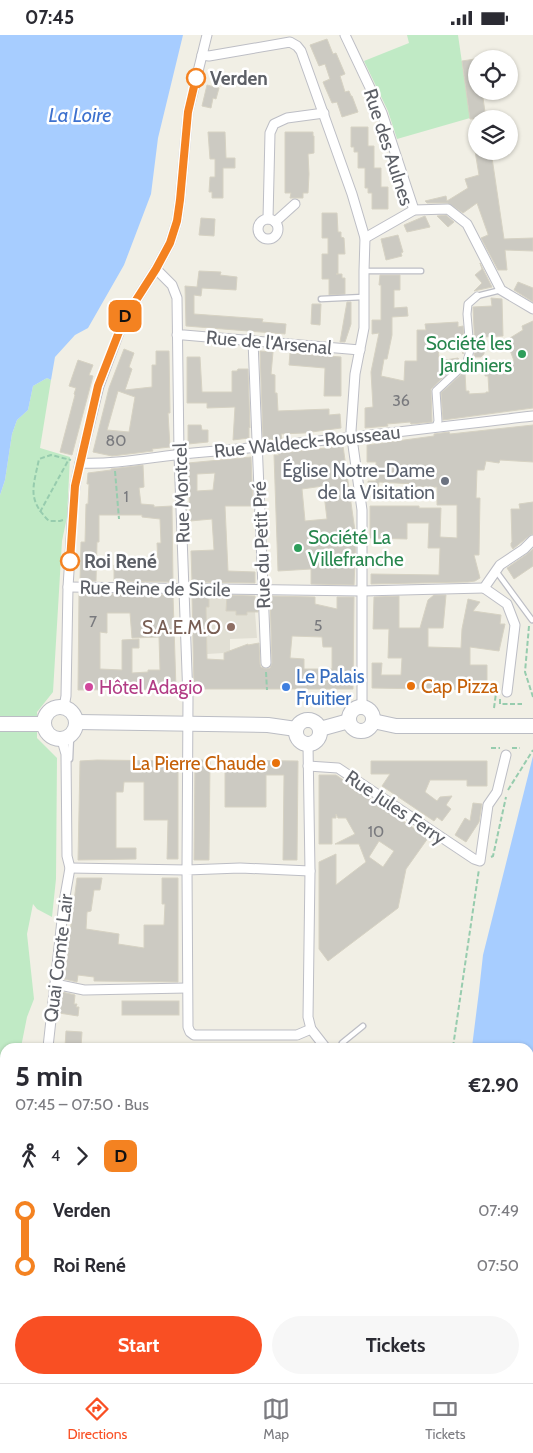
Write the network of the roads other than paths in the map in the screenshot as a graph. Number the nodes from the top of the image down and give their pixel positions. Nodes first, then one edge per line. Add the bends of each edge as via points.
1 (207, 35) edge
2 (345, 35) edge
3 (202, 55) junction
4 (324, 113) junction
5 (295, 204) dead end
6 (414, 210) junction
7 (365, 238) junction
8 (156, 269) junction
9 (364, 271) junction
10 (421, 271) dead end
11 (501, 290) junction
12 (477, 296) joint
13 (365, 297) junction
14 (321, 299) dead end
15 (533, 309) edge
16 (177, 335) junction
17 (253, 341) junction
18 (360, 350) junction
19 (533, 416) edge
20 (436, 427) junction
21 (352, 438) junction
22 (258, 447) junction
23 (179, 454) junction
24 (80, 463) junction
25 (533, 541) edge
26 (496, 571) junction
27 (68, 587) junction
28 (184, 589) junction
29 (262, 589) junction
30 (484, 589) junction
31 (362, 591) junction
32 (532, 619) road end
33 (266, 663) road end
34 (507, 692) dead end
35 (64, 707) junction
36 (362, 707) junction
37 (349, 721) junction
38 (373, 721) junction
39 (77, 722) junction
40 (0, 724) edge
41 (44, 724) junction
42 (188, 725) junction
43 (530, 727) edge
44 (296, 729) junction
45 (320, 729) junction
46 (66, 738) junction
47 (308, 745) junction
48 (506, 755) dead end
49 (308, 766) junction
50 (70, 868) junction
51 (187, 870) junction
52 (310, 871) junction
53 (55, 984) junction
54 (187, 989) junction
55 (363, 1026) dead end
56 (311, 1029) junction
57 (48, 1043) edge
58 (322, 1043) edge
59 (342, 1043) dead end

1 - 3 street
2 - 6 street, Rue des Aulnes via 382,113
3 - 4 street via 290,42 301,51
3 - 8 street via 188,112 177,221
4 - 5 street via 287,118 274,124 270,133 272,221
4 - 7 street
6 - 7 street, Rue des Aulnes
6 - 11 street via 448,209 467,224
7 - 9 street
8 - 16 street, Rue Montcel via 172,285 176,298
8 - 24 street via 124,319 98,386
9 - 10 lane
9 - 13 street
11 - 12 lane
11 - 15 street
12 - 20 street via 468,304 470,350 467,362 436,391
13 - 14 lane
13 - 18 street
16 - 17 street, Rue de l'Arsenal
16 - 23 street, Rue Montcel
17 - 18 street, Rue de l'Arsenal
17 - 22 street, Rue du Petit Pré
18 - 21 street via 355,375
19 - 20 street, Rue Waldeck-Rousseau
20 - 21 street, Rue Waldeck-Rousseau
21 - 22 street, Rue Waldeck-Rousseau
21 - 31 street via 362,509
22 - 23 street, Rue Waldeck-Rousseau
22 - 29 street, Rue du Petit Pré
23 - 24 street, Rue Waldeck-Rousseau
23 - 28 street, Rue Montcel
24 - 27 street via 75,486
25 - 26 street
26 - 30 street
26 - 32 lane
27 - 28 street, Rue Reine de Sicile
27 - 35 street
28 - 29 street, Rue Reine de Sicile
28 - 42 street, Rue Montcel
29 - 31 street, Rue Reine de Sicile
29 - 33 street, Rue du Petit Pré
30 - 31 street, Rue Reine de Sicile
30 - 34 street via 506,604 515,625
31 - 36 street
35 - 39 main road via 73,713
35 - 41 main road via 50,710
36 - 37 main road via 352,711
36 - 38 main road via 371,712
37 - 38 main road via 353,728 361,731 369,729
37 - 45 main road
38 - 43 main road via 396,726
39 - 42 main road
39 - 46 main road
40 - 41 main road
41 - 46 main road via 51,737
42 - 44 main road via 268,725
42 - 51 street, Rue Montcel
44 - 45 main road via 301,721 310,719
44 - 47 main road via 298,740
45 - 47 main road via 319,738
46 - 50 street, Quai Comte Lair via 67,856
47 - 49 street
48 - 49 street, Rue Jules Ferry via 497,792 488,805 480,861 338,768
49 - 52 street
50 - 51 street
50 - 53 street, Quai Comte Lair
51 - 52 street
51 - 54 street, Rue Montcel
52 - 56 street via 308,1017
53 - 54 street via 84,990
53 - 57 street, Quai Comte Lair
54 - 56 street, Rue Montcel via 188,1027 194,1035 297,1035
55 - 59 lane
56 - 58 street

